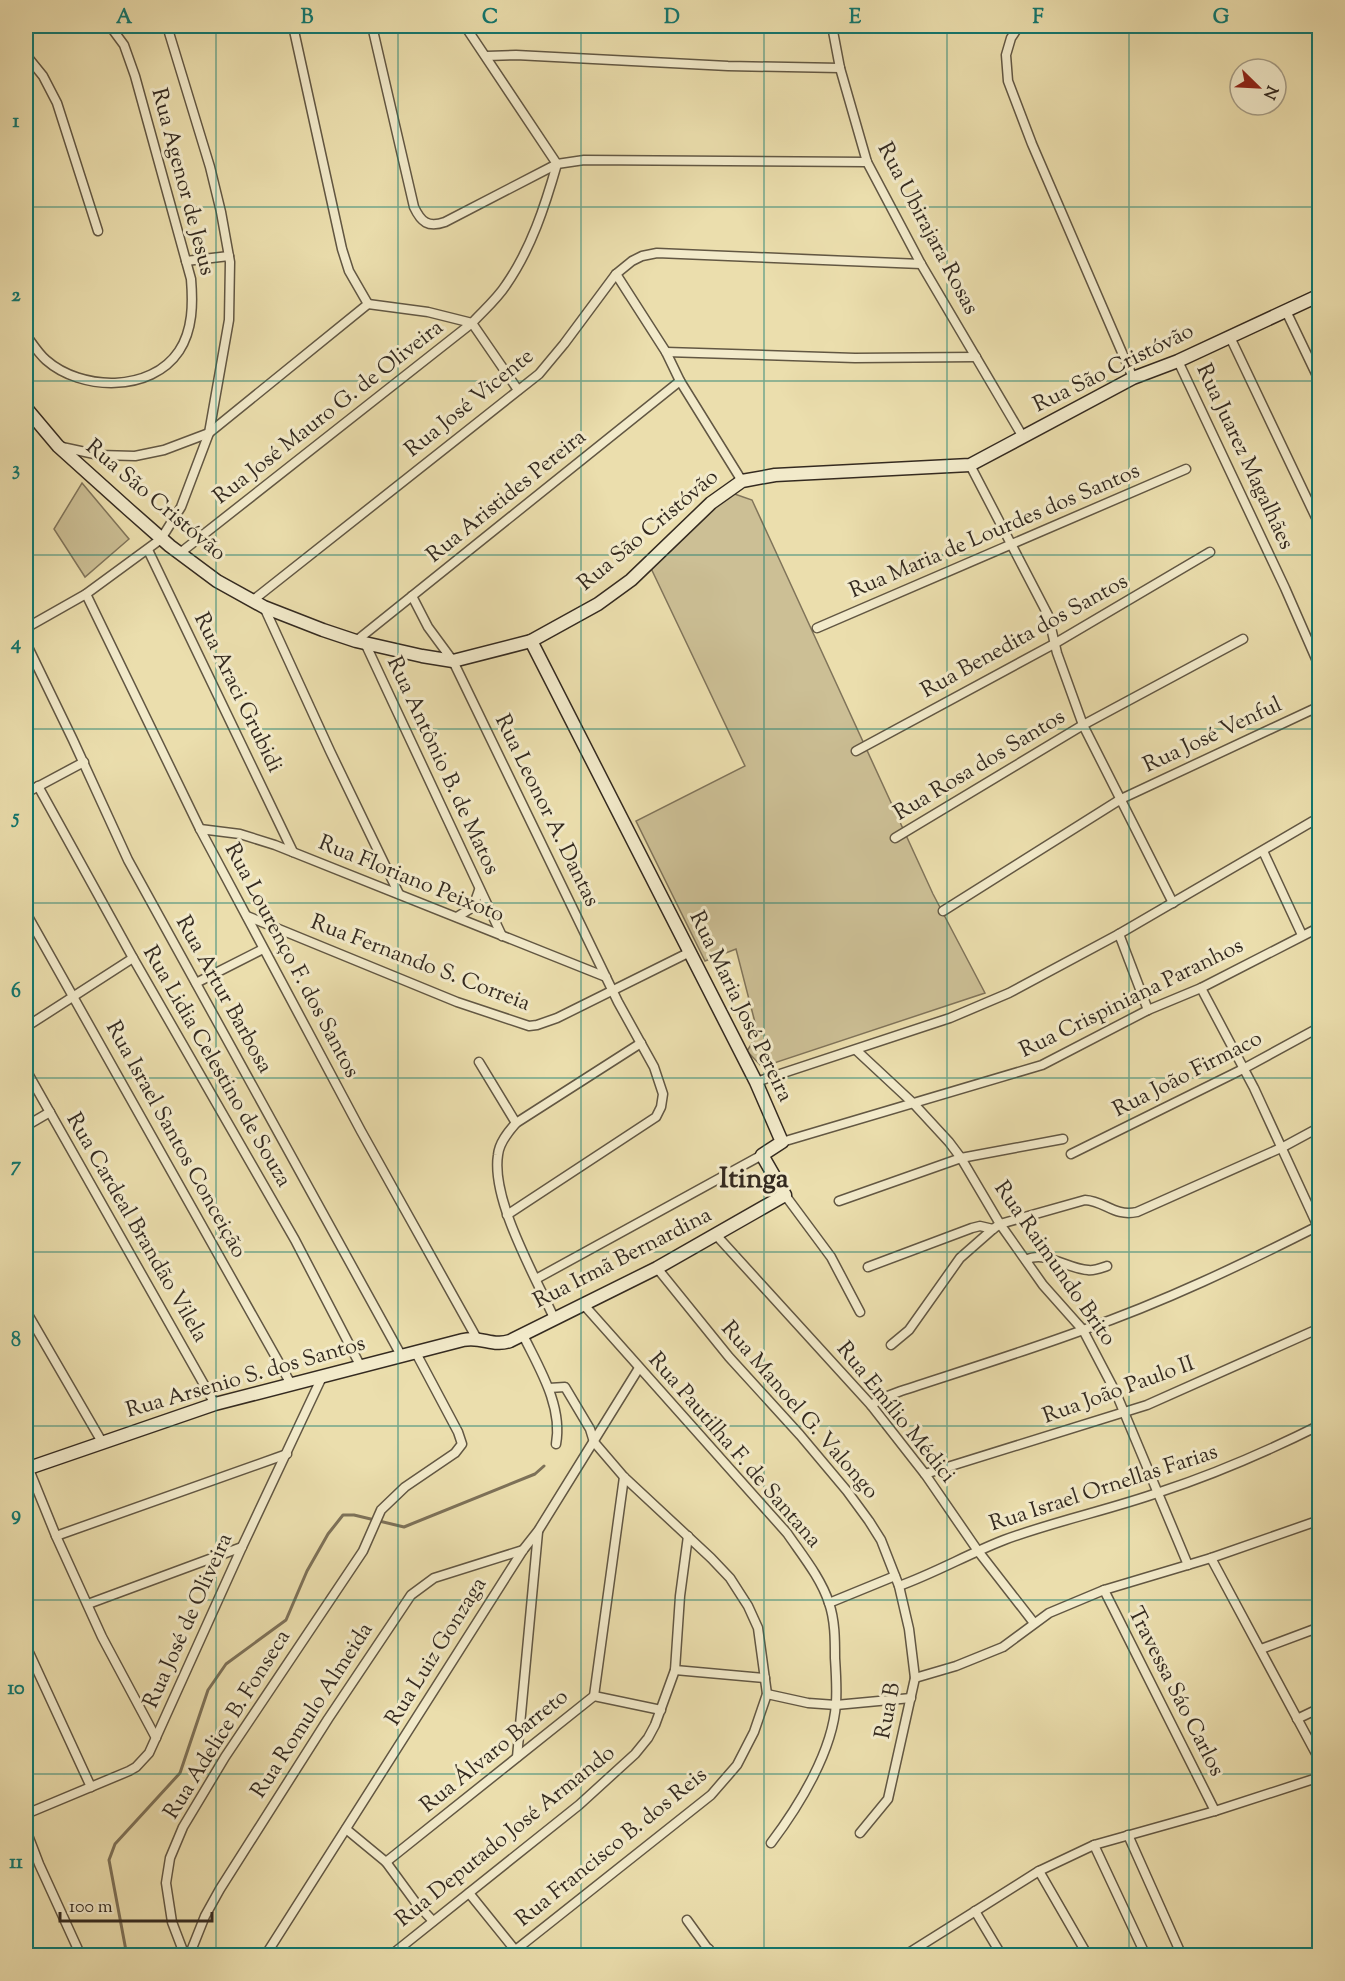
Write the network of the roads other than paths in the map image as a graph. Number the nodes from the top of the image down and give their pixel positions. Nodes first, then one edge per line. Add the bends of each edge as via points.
1 (110, 26) edge
2 (167, 26) edge
3 (293, 26) edge
4 (372, 26) edge
5 (465, 26) edge
6 (832, 26) edge
7 (1019, 26) edge
8 (26, 55) edge
9 (487, 56) junction
10 (840, 68) junction
11 (867, 162) junction
12 (557, 164) junction
13 (98, 231) dead end
14 (229, 256) junction
15 (186, 261) junction
16 (921, 264) junction
17 (616, 274) junction
18 (1318, 294) edge
19 (368, 304) junction
20 (1286, 311) junction
21 (472, 323) junction
22 (26, 335) edge
23 (1230, 337) junction
24 (666, 352) junction
25 (976, 357) junction
26 (1178, 361) junction
27 (1133, 378) junction
28 (680, 381) junction
29 (1320, 382) edge
30 (518, 390) junction
31 (26, 408) edge
32 (209, 433) junction
33 (1023, 436) junction
34 (58, 446) junction
35 (970, 465) junction
36 (1186, 470) dead end
37 (742, 481) junction
38 (1320, 526) edge
39 (161, 539) junction
40 (1011, 546) junction
41 (148, 550) junction
42 (1210, 552) dead end
43 (180, 553) junction
44 (86, 594) junction
45 (412, 596) junction
46 (252, 601) junction
47 (264, 607) junction
48 (26, 628) edge
49 (817, 628) dead end
50 (1243, 639) dead end
51 (531, 641) junction
52 (361, 642) junction
53 (26, 643) edge
54 (1054, 644) junction
55 (453, 661) junction
56 (1320, 668) edge
57 (1320, 706) edge
58 (1083, 725) junction
59 (856, 751) dead end
60 (84, 762) junction
61 (38, 786) junction
62 (26, 793) edge
63 (1121, 799) junction
64 (1313, 821) dead end
65 (200, 830) junction
66 (895, 838) dead end
67 (1263, 851) junction
68 (293, 852) junction
69 (479, 890) junction
70 (399, 894) junction
71 (1173, 903) junction
72 (943, 911) dead end
73 (26, 913) edge
74 (247, 916) junction
75 (457, 917) junction
76 (1320, 927) edge
77 (1119, 934) junction
78 (1302, 935) junction
79 (502, 936) junction
80 (263, 949) junction
81 (690, 952) junction
82 (133, 958) junction
83 (606, 977) junction
84 (196, 983) junction
85 (1201, 987) junction
86 (613, 991) junction
87 (74, 996) junction
88 (1148, 1010) junction
89 (1320, 1027) edge
90 (26, 1028) edge
91 (641, 1043) junction
92 (856, 1050) junction
93 (479, 1062) dead end
94 (1243, 1069) junction
95 (26, 1070) edge
96 (756, 1082) junction
97 (914, 1104) junction
98 (50, 1112) junction
99 (516, 1123) junction
100 (26, 1126) edge
101 (1320, 1127) edge
102 (1063, 1139) dead end
103 (782, 1142) junction
104 (1283, 1147) junction
105 (1071, 1154) dead end
106 (762, 1155) junction
107 (961, 1158) junction
108 (785, 1195) junction
109 (839, 1201) dead end
110 (507, 1215) junction
111 (997, 1227) junction
112 (1319, 1227) edge
113 (717, 1236) junction
114 (1026, 1260) junction
115 (1107, 1266) dead end
116 (868, 1267) dead end
117 (657, 1268) junction
118 (536, 1278) junction
119 (584, 1305) junction
120 (26, 1311) edge
121 (860, 1312) dead end
122 (554, 1318) junction
123 (1320, 1328) edge
124 (1083, 1330) junction
125 (523, 1335) junction
126 (477, 1337) junction
127 (891, 1345) dead end
128 (416, 1353) junction
129 (402, 1357) junction
130 (361, 1367) junction
131 (639, 1368) junction
132 (322, 1377) junction
133 (291, 1384) junction
134 (549, 1388) junction
135 (215, 1404) junction
136 (871, 1405) junction
137 (1123, 1413) junction
138 (1320, 1425) edge
139 (102, 1442) junction
140 (594, 1442) junction
141 (556, 1444) dead end
142 (287, 1454) junction
143 (27, 1466) edge
144 (925, 1474) junction
145 (624, 1477) junction
146 (1159, 1493) junction
147 (1320, 1520) edge
148 (538, 1531) junction
149 (56, 1536) junction
150 (688, 1536) junction
151 (242, 1547) junction
152 (523, 1550) junction
153 (978, 1551) junction
154 (1211, 1558) junction
155 (1188, 1565) junction
156 (896, 1576) junction
157 (899, 1586) junction
158 (1104, 1590) junction
159 (829, 1603) junction
160 (87, 1604) junction
161 (1034, 1623) junction
162 (1320, 1627) edge
163 (26, 1646) edge
164 (1261, 1649) junction
165 (675, 1670) junction
166 (765, 1678) junction
167 (915, 1678) junction
168 (767, 1694) junction
169 (594, 1696) junction
170 (911, 1698) junction
171 (836, 1706) junction
172 (1320, 1708) edge
173 (661, 1710) junction
174 (1298, 1719) junction
175 (156, 1738) junction
176 (518, 1757) junction
177 (1320, 1761) edge
178 (1320, 1777) edge
179 (91, 1787) junction
180 (1215, 1811) junction
181 (26, 1814) edge
182 (346, 1829) junction
183 (26, 1830) edge
184 (860, 1833) dead end
185 (1128, 1834) junction
186 (771, 1843) dead end
187 (1094, 1845) junction
188 (386, 1862) junction
189 (1039, 1871) junction
190 (469, 1893) junction
191 (975, 1911) junction
192 (687, 1920) dead end
193 (433, 1921) junction
194 (711, 1952) edge
195 (512, 1953) edge
196 (911, 1954) edge
197 (81, 1956) edge
198 (187, 1956) edge
199 (265, 1956) edge
200 (390, 1956) edge
201 (701, 1956) edge
202 (1002, 1956) edge
203 (1088, 1956) edge
204 (1146, 1956) edge
205 (1182, 1956) edge

1 - 15 street, Rua Agenor de Jesus via 129,57
2 - 14 street via 210,167
3 - 19 street via 342,249 348,271
4 - 12 street via 414,207 422,222 445,222
5 - 9 street
6 - 10 street, Rua Ubirajara Rosas
7 - 27 street via 1006,55 1008,81
8 - 13 street via 57,103
9 - 10 street
9 - 12 street
10 - 11 street, Rua Ubirajara Rosas
11 - 12 street via 584,160
11 - 16 street, Rua Ubirajara Rosas
12 - 21 street, Rua José Mauro G. de Oliveira via 521,260 505,286
14 - 15 street
14 - 32 street via 229,320
15 - 22 street, Rua Agenor de Jesus via 193,295 186,337 168,363 136,380 94,383 58,368
16 - 17 street, Rua José Vicente via 657,254 642,256
16 - 25 street, Rua Ubirajara Rosas
17 - 24 street
17 - 30 street, Rua José Vicente via 549,364
18 - 20 main road, Rua São Cristóvão
19 - 21 street
19 - 32 street
20 - 23 main road, Rua São Cristóvão
20 - 29 street
21 - 30 street
21 - 43 street, Rua José Mauro G. de Oliveira
23 - 26 main road, Rua São Cristóvão
23 - 38 street
24 - 25 street
24 - 28 street
25 - 33 street, Rua Ubirajara Rosas
26 - 27 main road, Rua São Cristóvão
26 - 56 street, Rua Juarez Magalhães
27 - 33 main road, Rua São Cristóvão
28 - 37 street
28 - 45 street, Rua Aristides Pereira
30 - 46 street, Rua José Vicente
31 - 34 main road, Rua São Cristóvão
32 - 34 street via 135,456 99,455
32 - 39 street via 181,507
33 - 35 main road, Rua São Cristóvão
34 - 39 main road, Rua São Cristóvão
35 - 37 main road, Rua São Cristóvão via 775,475
35 - 40 street
36 - 40 street, Rua Maria de Lourdes dos Santos
37 - 51 main road, Rua São Cristóvão via 704,510 614,593
39 - 41 street
39 - 43 main road, Rua São Cristóvão
40 - 49 street, Rua Maria de Lourdes dos Santos
40 - 54 street via 1048,615
41 - 44 street
41 - 68 street, Rua Araci Grubidi
42 - 54 street, Rua Benedita dos Santos
43 - 46 main road, Rua São Cristóvão
44 - 48 street
44 - 65 street, Rua Lourenço F. dos Santos
45 - 52 street, Rua Aristides Pereira
45 - 55 street, Rua Leonor A. Dantas via 428,627
46 - 47 main road, Rua São Cristóvão
47 - 52 main road, Rua São Cristóvão
47 - 70 street
50 - 58 street, Rua Rosa dos Santos
51 - 55 main road, Rua São Cristóvão
51 - 81 main road, Rua Maria José Pereira
52 - 55 main road, Rua São Cristóvão
52 - 69 street, Rua Antônio B. de Matos
53 - 60 street, Rua Artur Barbosa
54 - 58 street
54 - 59 street, Rua Benedita dos Santos
55 - 83 street, Rua Leonor A. Dantas
57 - 63 street, Rua José Venful
58 - 63 street
58 - 66 street, Rua Rosa dos Santos
60 - 61 street
60 - 84 street, Rua Artur Barbosa via 128,860
61 - 62 street
61 - 82 street, Rua Lidia Celestino de Souza
63 - 71 street
63 - 72 street, Rua José Venful
64 - 67 street
65 - 68 street, Rua Floriano Peixoto via 240,834
65 - 74 street, Rua Lourenço F. dos Santos
67 - 71 street
67 - 78 street
68 - 70 street, Rua Floriano Peixoto
69 - 75 street via 473,907
69 - 79 street, Rua Antônio B. de Matos
70 - 75 street, Rua Floriano Peixoto
71 - 77 street
73 - 87 street, Rua Israel Santos Conceição
74 - 80 street, Rua Lourenço F. dos Santos
74 - 86 street, Rua Fernando S. Correia via 519,1024 537,1025
75 - 79 street, Rua Floriano Peixoto
76 - 78 street, Rua Crispiniana Paranhos
77 - 88 street
77 - 92 street via 981,1006
78 - 85 street, Rua Crispiniana Paranhos
79 - 83 street, Rua Floriano Peixoto
80 - 84 street
80 - 126 street, Rua Lourenço F. dos Santos
81 - 86 street, Rua Fernando S. Correia
81 - 96 main road, Rua Maria José Pereira
82 - 87 street
82 - 130 street, Rua Lidia Celestino de Souza via 295,1240
83 - 86 street, Rua Leonor A. Dantas
84 - 129 street, Rua Artur Barbosa
85 - 88 street, Rua Crispiniana Paranhos
85 - 94 street
86 - 91 street, Rua Leonor A. Dantas
87 - 90 street
87 - 133 street, Rua Israel Santos Conceição
88 - 97 street, Rua Crispiniana Paranhos via 1042,1065
89 - 94 street, Rua João Firmaco
91 - 99 street
91 - 110 street, Rua Leonor A. Dantas via 663,1094 656,1117
92 - 96 street
92 - 97 street, Rua Raimundo Brito
93 - 99 street
94 - 104 street
94 - 105 street, Rua João Firmaco
95 - 98 street, Rua Cardeal Brandão Vilela
96 - 103 main road, Rua Maria José Pereira
97 - 103 street, Rua Crispiniana Paranhos
97 - 107 street, Rua Raimundo Brito
98 - 100 street
98 - 135 street, Rua Cardeal Brandão Vilela
99 - 110 street via 498,1153 500,1190
101 - 104 street
102 - 107 street
103 - 106 main road
104 - 111 street via 1137,1212 1118,1213 1084,1200
104 - 112 street
106 - 108 main road
106 - 118 street
107 - 109 street
107 - 111 street, Rua Raimundo Brito
108 - 113 main road, Rua Irmã Bernardina
108 - 121 street via 831,1257
110 - 118 street
111 - 114 street, Rua Raimundo Brito
111 - 116 street via 972,1228
111 - 127 street via 960,1258 915,1322
112 - 124 street
113 - 117 main road, Rua Irmã Bernardina
113 - 136 street, Rua Emílio Médici
114 - 115 street via 1036,1257 1092,1271
114 - 124 street, Rua Raimundo Brito
117 - 119 main road, Rua Irmã Bernardina
117 - 156 street, Rua Manoel G. Valongo via 722,1349 847,1491 881,1540
118 - 122 street
119 - 122 main road, Rua Irmã Bernardina
119 - 131 street, Rua Pautilha F. de Santana
120 - 139 street
122 - 125 main road, Rua Irmã Bernardina
123 - 137 street, Rua João Paulo II
124 - 136 street via 901,1390
124 - 137 street, Rua Raimundo Brito
125 - 126 main road, Rua Irmã Bernardina via 504,1343
125 - 134 street
126 - 128 main road, Rua Arsenio S. dos Santos
128 - 129 main road, Rua Arsenio S. dos Santos
128 - 198 street, Rua Adelice B. Fonseca via 462,1444 385,1506 363,1551 200,1797 170,1858 166,1884 172,1922
129 - 130 main road, Rua Arsenio S. dos Santos
130 - 132 main road, Rua Arsenio S. dos Santos
131 - 140 street, Rua Luiz Gonzaga
131 - 159 street, Rua Pautilha F. de Santana via 787,1533
132 - 133 main road, Rua Arsenio S. dos Santos
132 - 142 street, Rua José de Oliveira
133 - 135 main road, Rua Arsenio S. dos Santos
134 - 140 street, Rua Francisco B. dos Reis via 565,1388
134 - 141 street via 557,1426
135 - 139 main road, Rua Arsenio S. dos Santos
136 - 144 street, Rua Emílio Médici
137 - 144 street, Rua João Paulo II
137 - 146 street, Rua Raimundo Brito
138 - 146 street, Rua Israel Ornellas Farias via 1233,1466
139 - 143 main road, Rua Arsenio S. dos Santos
140 - 145 street, Rua Francisco B. dos Reis
140 - 148 street, Rua Luiz Gonzaga
142 - 149 street
142 - 151 street, Rua José de Oliveira
143 - 149 street
144 - 153 street, Rua Emílio Médici
145 - 150 street, Rua Francisco B. dos Reis
145 - 169 street, Rua Álvaro Barreto
146 - 153 street, Rua Israel Ornellas Farias via 1064,1520
146 - 155 street, Rua Raimundo Brito
147 - 154 street
148 - 152 street, Rua Luiz Gonzaga
148 - 176 street
149 - 160 street
150 - 165 street, Rua Deputado José Armando
150 - 166 street, Rua Francisco B. dos Reis via 730,1578 748,1606 760,1636
151 - 160 street
151 - 175 street, Rua José de Oliveira
152 - 182 street, Rua Luiz Gonzaga
152 - 198 street, Rua Romulo Almeida via 434,1578 411,1595 220,1889
153 - 157 street, Rua Israel Ornellas Farias
153 - 161 street, Rua Emílio Médici
154 - 155 street
154 - 164 street
155 - 158 street
156 - 157 street, Rua Manoel G. Valongo
156 - 159 street
157 - 167 street, Rua B
158 - 161 street
158 - 180 street, Travessa Sáo Carlos
159 - 171 street, Rua Pautilha F. de Santana
160 - 175 street
161 - 167 street via 1003,1647
162 - 164 street
163 - 179 street
164 - 174 street
165 - 166 street
165 - 173 street, Rua Deputado José Armando
166 - 168 street, Rua Francisco B. dos Reis
167 - 170 street, Rua B
168 - 171 street
168 - 195 street, Rua Francisco B. dos Reis via 737,1765 711,1795
169 - 173 street
169 - 176 street, Rua Álvaro Barreto
170 - 171 street
170 - 184 street, Rua B via 888,1800
171 - 186 street, Rua Pautilha F. de Santana via 817,1767
172 - 174 street
173 - 190 street, Rua Deputado José Armando via 648,1738 629,1760
174 - 177 street
175 - 179 street, Rua José de Oliveira via 136,1767
176 - 188 street, Rua Álvaro Barreto
178 - 180 street
179 - 181 street, Rua José de Oliveira
180 - 185 street
182 - 188 street
182 - 199 street, Rua Luiz Gonzaga
183 - 197 street
185 - 187 street
185 - 205 street
187 - 189 street
187 - 204 street
188 - 193 street
189 - 191 street
189 - 203 street
190 - 193 street, Rua Deputado José Armando
190 - 195 street
191 - 196 street
191 - 202 street
192 - 194 street
193 - 200 street, Rua Deputado José Armando
194 - 201 street

